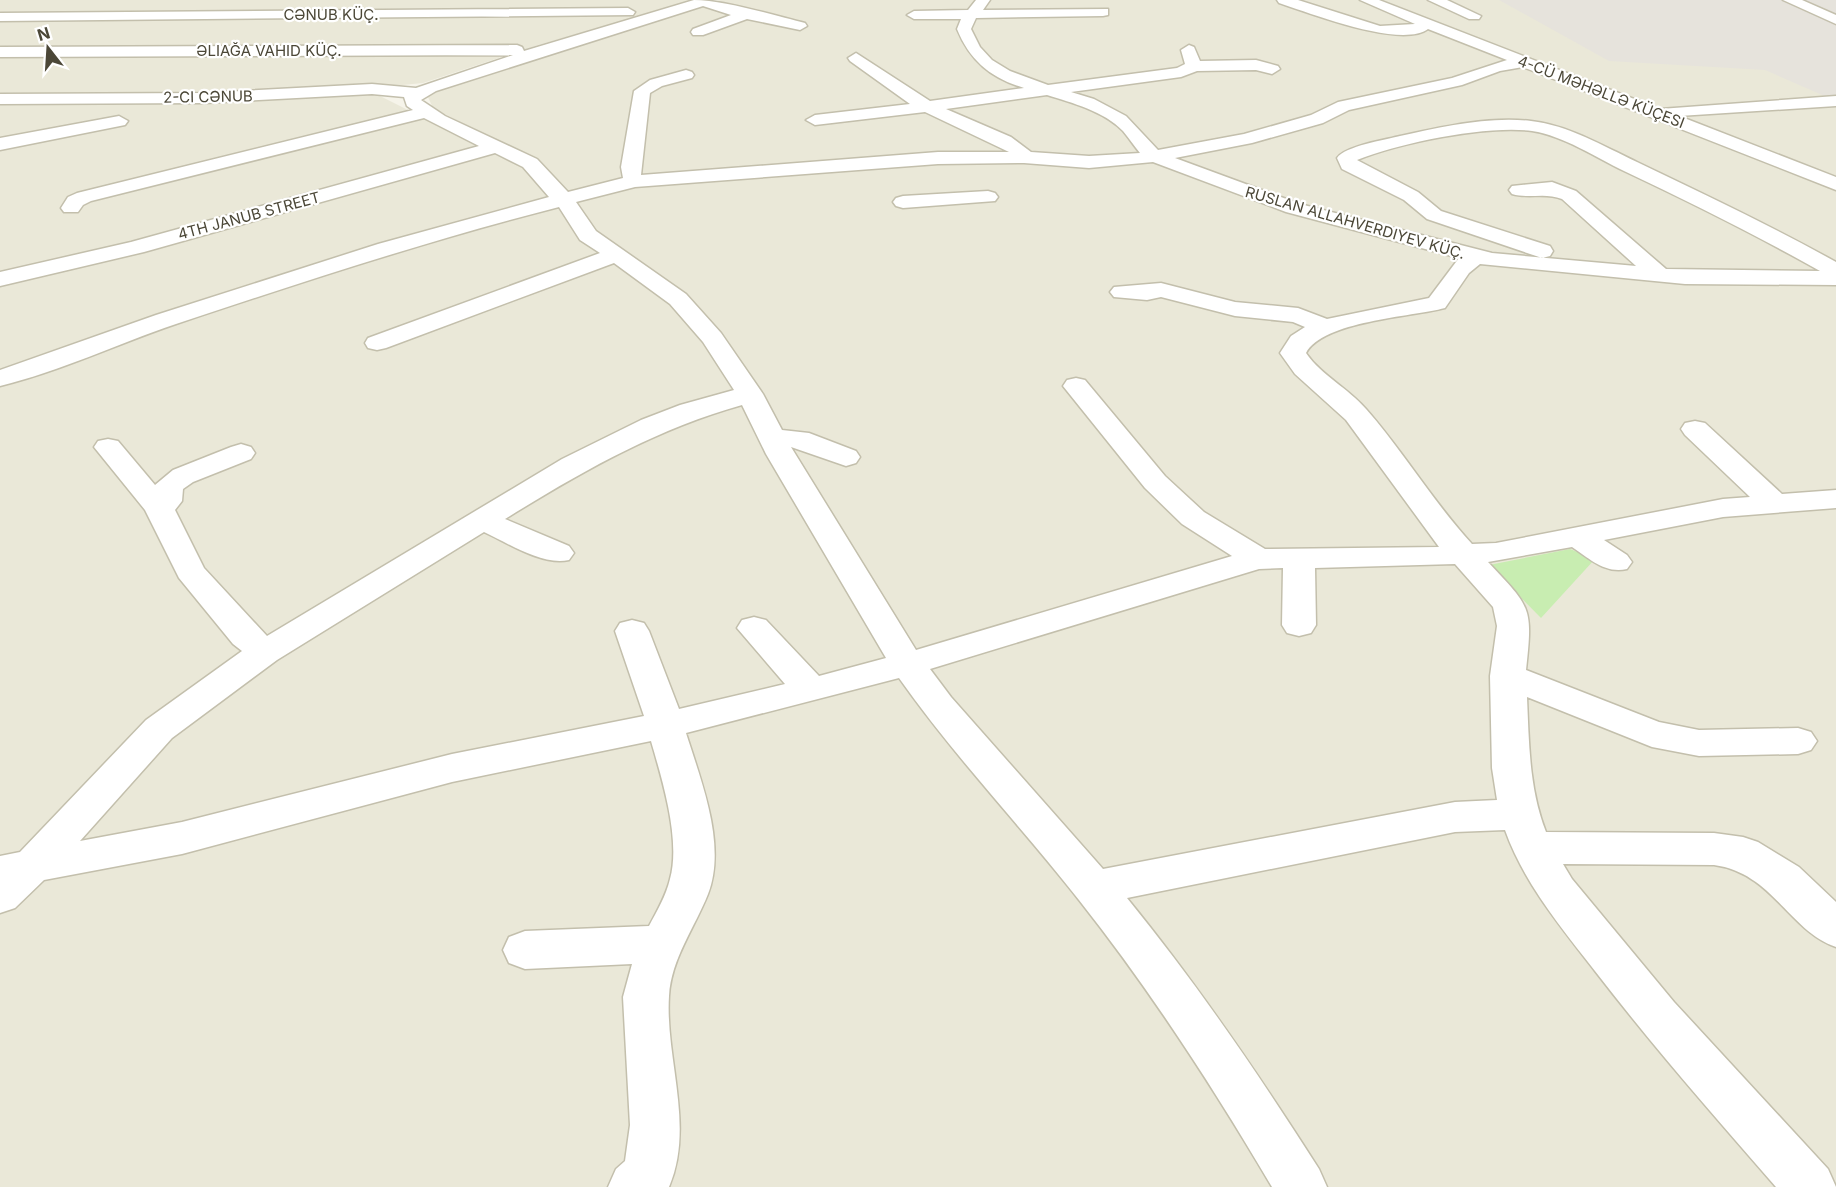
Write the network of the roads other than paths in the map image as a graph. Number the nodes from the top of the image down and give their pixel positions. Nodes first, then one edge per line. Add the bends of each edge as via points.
1 (55, 0) edge
2 (1284, 0) edge
3 (1366, 0) edge
4 (1435, 0) edge
5 (1790, 0) edge
6 (707, 1) edge
7 (804, 10) dead end
8 (1103, 12) dead end
9 (974, 13) edge
10 (661, 14) junction
11 (753, 15) junction
12 (1404, 15) junction
13 (1474, 16) dead end
14 (0, 17) edge
15 (21, 17) junction
16 (911, 20) dead end
17 (1836, 20) edge
18 (1357, 21) junction
19 (800, 26) dead end
20 (1432, 27) junction
21 (0, 28) edge
22 (698, 32) dead end
23 (0, 52) edge
24 (537, 52) junction
25 (1500, 53) junction
26 (856, 58) dead end
27 (1522, 62) junction
28 (1188, 63) junction
29 (1571, 63) dead end
30 (1272, 69) dead end
31 (512, 74) dead end
32 (686, 75) dead end
33 (1210, 81) dead end
34 (447, 82) junction
35 (1628, 88) dead end
36 (1050, 90) junction
37 (1611, 95) junction
38 (0, 99) edge
39 (1836, 101) edge
40 (421, 102) junction
41 (927, 105) junction
42 (1656, 112) junction
43 (815, 120) dead end
44 (119, 121) dead end
45 (0, 144) edge
46 (497, 147) junction
47 (963, 157) junction
48 (1024, 157) junction
49 (1156, 157) junction
50 (635, 181) junction
51 (1834, 182) edge
52 (1519, 190) dead end
53 (564, 199) junction
54 (903, 202) dead end
55 (71, 208) dead end
56 (616, 255) junction
57 (1474, 257) junction
58 (1594, 269) junction
59 (1836, 272) edge
60 (1660, 275) junction
61 (1836, 278) edge
62 (0, 279) edge
63 (1122, 292) dead end
64 (1324, 326) junction
65 (377, 344) dead end
66 (0, 378) edge
67 (1076, 386) dead end
68 (750, 394) junction
69 (1695, 429) dead end
70 (771, 438) junction
71 (108, 447) dead end
72 (241, 453) dead end
73 (846, 457) dead end
74 (1836, 499) edge
75 (1774, 503) junction
76 (159, 508) junction
77 (480, 519) junction
78 (1578, 537) junction
79 (558, 553) dead end
80 (1462, 555) junction
81 (1299, 557) junction
82 (1258, 559) junction
83 (1617, 562) dead end
84 (1299, 625) dead end
85 (754, 628) dead end
86 (632, 631) dead end
87 (265, 652) junction
88 (908, 665) junction
89 (1508, 676) junction
90 (811, 690) junction
91 (666, 725) junction
92 (1798, 741) dead end
93 (1525, 831) junction
94 (15, 870) edge
95 (1094, 888) junction
96 (0, 896) edge
97 (1836, 929) edge
98 (663, 944) junction
99 (525, 950) dead end
100 (634, 1187) edge
101 (1300, 1187) edge
102 (1810, 1187) edge

1 - 15 street
2 - 18 street
3 - 12 street, 4-CÜ MƏHƏLLƏ KÜÇESI
4 - 13 street
5 - 17 street
6 - 10 street
6 - 11 street
7 - 11 street
8 - 9 street
9 - 16 street
9 - 36 street, RUSLAN ALLAHVERDIYEV KÜÇ. via 969,42 993,67 1016,80
10 - 15 street, CƏNUB KÜÇ.
10 - 24 street
11 - 19 street
11 - 22 street
12 - 18 street
12 - 20 street, 4-CÜ MƏHƏLLƏ KÜÇESI
14 - 15 street, CƏNUB KÜÇ.
15 - 21 street
18 - 20 street via 1379,30
20 - 25 street, 4-CÜ MƏHƏLLƏ KÜÇESI
23 - 24 street, ƏLIAĞA VAHID KÜÇ.
24 - 34 street
25 - 27 street, 4-CÜ MƏHƏLLƏ KÜÇESI
25 - 29 street via 1530,52
26 - 41 street via 877,77
27 - 37 street, 4-CÜ MƏHƏLLƏ KÜÇESI
27 - 49 street via 1456,82 1339,107 1323,117 1264,135
28 - 30 street
28 - 33 street
28 - 36 street
31 - 34 street via 467,83
32 - 50 street via 642,91 631,167
34 - 40 street
35 - 37 street
36 - 41 street
36 - 49 street, RUSLAN ALLAHVERDIYEV KÜÇ. via 1107,111 1131,129 1140,146
37 - 42 street, 4-CÜ MƏHƏLLƏ KÜÇESI
38 - 40 street, 2-CI CƏNUB via 205,98 372,89
39 - 42 street
40 - 46 street
40 - 55 street via 84,197
41 - 43 street
41 - 48 street via 1012,145
42 - 51 street, 4-CÜ MƏHƏLLƏ KÜÇESI
44 - 45 street
46 - 53 street via 530,163
46 - 62 street, 4TH JANUB STREET via 147,244
47 - 48 street
47 - 50 street
47 - 54 street via 994,204
48 - 49 street via 1098,162
49 - 57 street, RUSLAN ALLAHVERDIYEV KÜÇ. via 1293,208
50 - 53 street
52 - 60 street via 1552,188 1569,195
53 - 56 street via 588,235
53 - 66 street via 386,249
56 - 65 street
56 - 68 street via 678,299
57 - 58 street, RUSLAN ALLAHVERDIYEV KÜÇ.
57 - 64 street via 1459,267 1445,296 1437,303
58 - 59 street via 1434,215 1411,196 1349,165 1346,158 1458,132 1513,124 1532,126 1581,143 1702,199
58 - 60 street, RUSLAN ALLAHVERDIYEV KÜÇ.
60 - 61 street, RUSLAN ALLAHVERDIYEV KÜÇ.
63 - 64 street via 1147,293 1153,282 1235,309 1298,315
64 - 80 street via 1303,336 1293,353 1304,369 1356,414
67 - 82 street via 1155,482 1193,518
68 - 70 street
68 - 77 street via 690,411 618,440
69 - 75 street
70 - 73 street via 799,439
70 - 88 street
71 - 76 street
72 - 76 street via 183,476 169,486 167,501
74 - 75 street
75 - 78 street via 1723,508
76 - 87 street via 189,571 245,636
77 - 79 street
77 - 87 street
78 - 80 street
78 - 83 street
80 - 81 street
80 - 89 street via 1501,594 1513,614
81 - 82 street
81 - 84 street
82 - 88 street
85 - 90 street
86 - 91 street
87 - 94 street via 159,729
88 - 90 street
88 - 95 street via 938,706
89 - 92 street via 1652,734 1699,743
89 - 93 street via 1511,768
90 - 91 street
91 - 94 street via 452,768 182,838
91 - 98 street via 693,842 693,876
93 - 95 street via 1455,817
93 - 97 street via 1743,853 1784,879
93 - 102 street via 1557,891 1657,1016
94 - 96 street
95 - 101 street via 1165,978 1237,1083
98 - 99 street
98 - 100 street via 649,976 646,997 655,1125 649,1174

